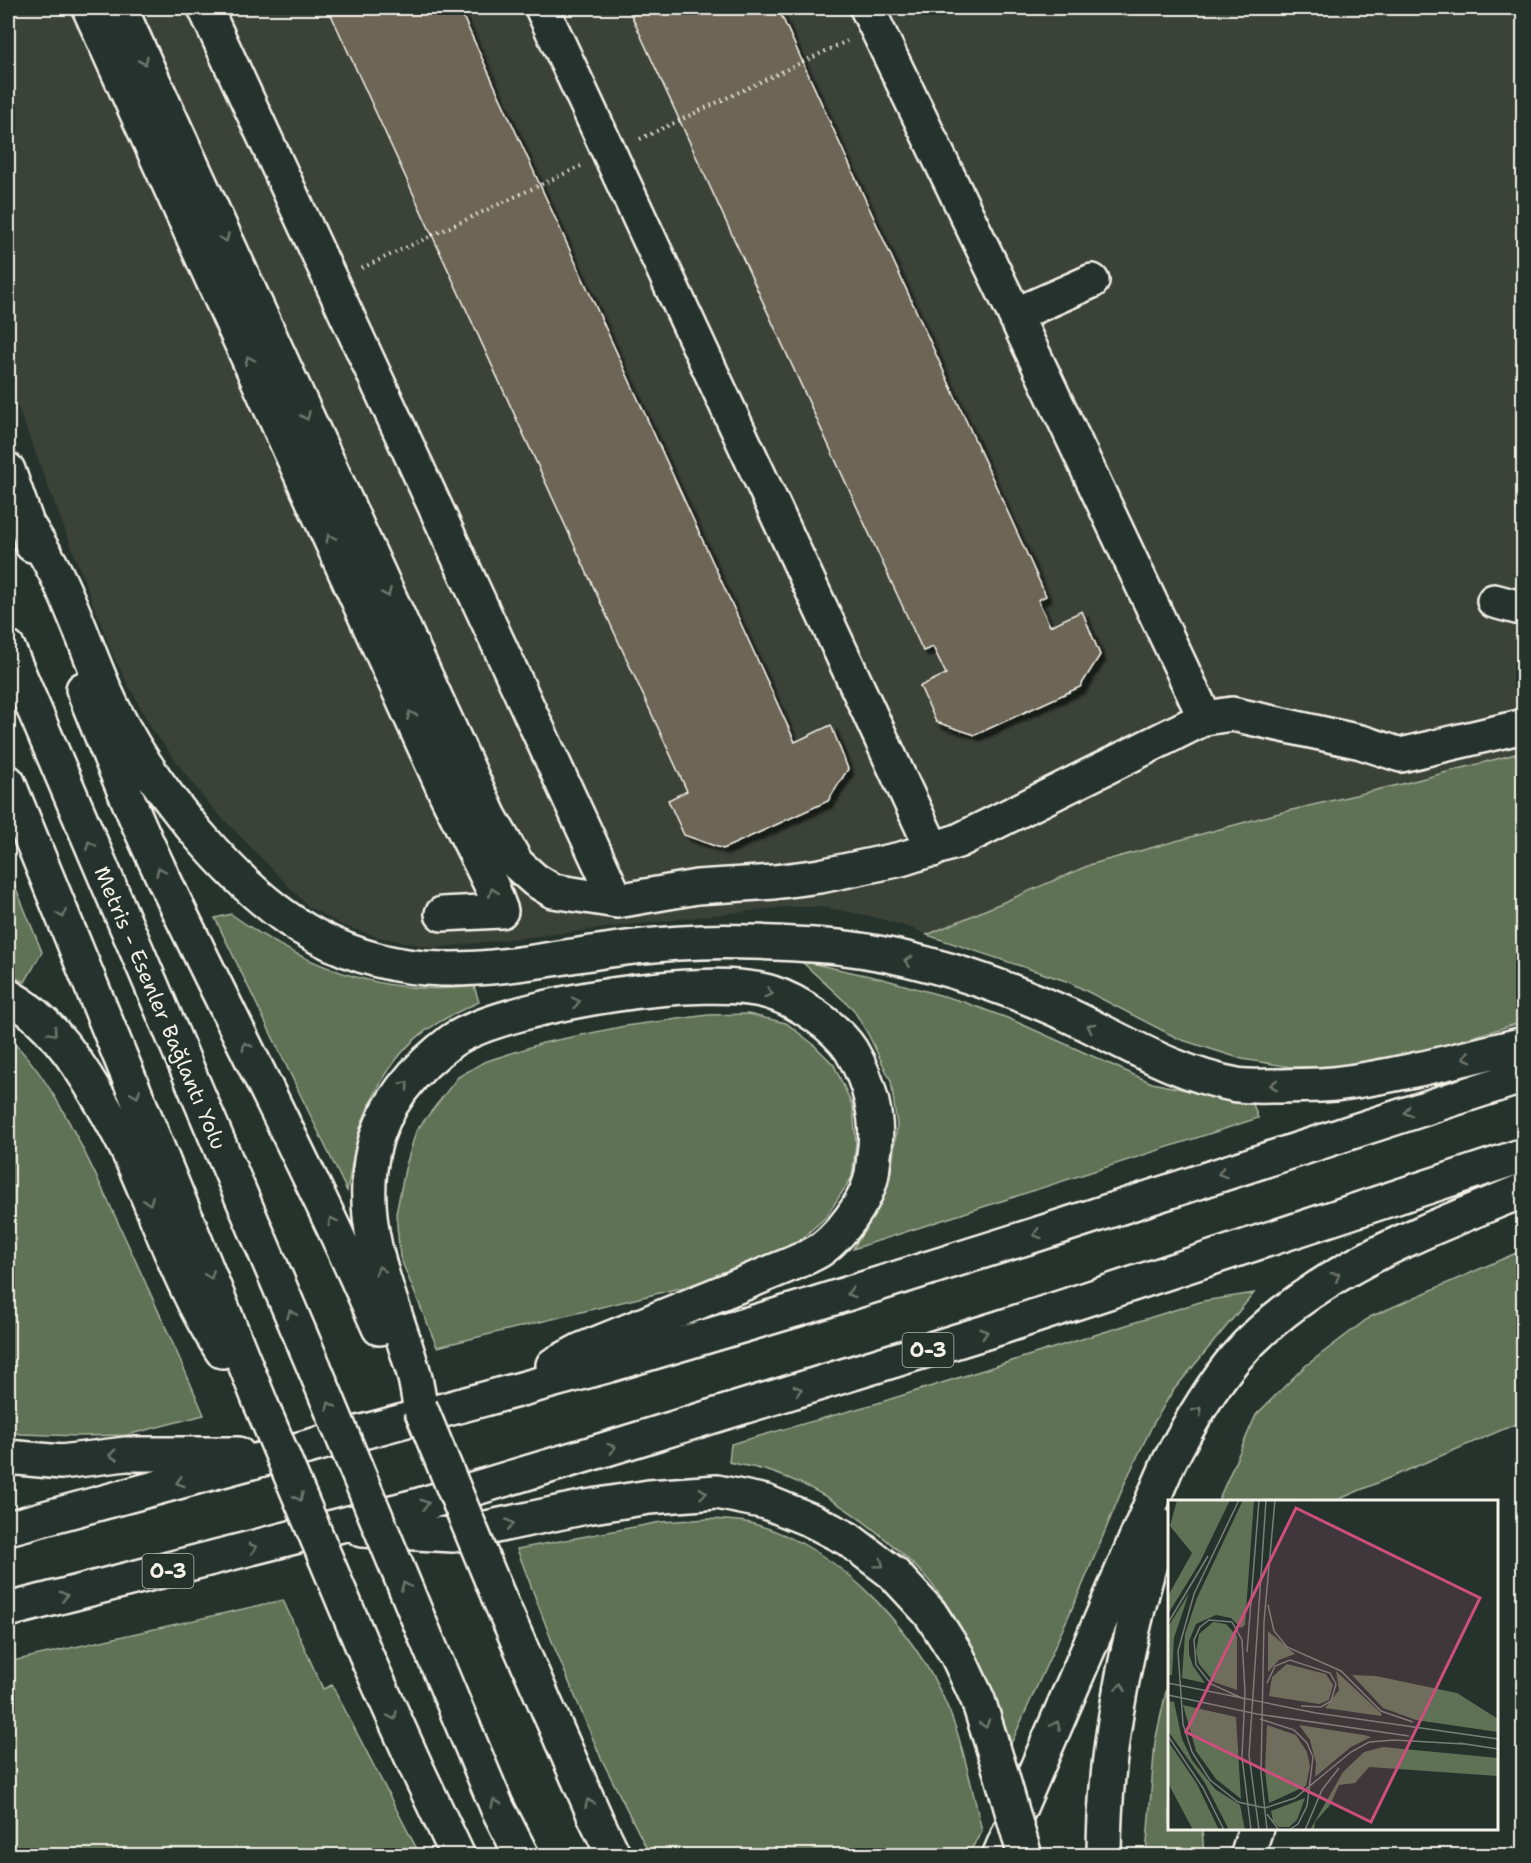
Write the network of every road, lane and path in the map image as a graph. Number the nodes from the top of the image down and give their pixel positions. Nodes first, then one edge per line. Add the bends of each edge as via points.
1 (89, 8) edge
2 (120, 8) edge
3 (205, 8) edge
4 (542, 8) edge
5 (867, 8) edge
6 (1092, 281) dead end
7 (1015, 315) junction
8 (8, 470) edge
9 (27, 524) junction
10 (8, 648) edge
11 (1205, 718) junction
12 (1524, 726) edge
13 (8, 782) edge
14 (933, 850) junction
15 (617, 901) junction
16 (442, 914) dead end
17 (8, 996) edge
18 (1524, 1044) edge
19 (1524, 1076) edge
20 (1524, 1155) edge
21 (1524, 1190) edge
22 (499, 1395) junction
23 (261, 1404) junction
24 (420, 1407) junction
25 (276, 1454) junction
26 (8, 1457) edge
27 (1169, 1462) junction
28 (8, 1528) edge
29 (327, 1528) junction
30 (8, 1610) edge
31 (1255, 1830) edge
32 (458, 1856) edge
33 (522, 1856) edge
34 (614, 1856) edge
35 (999, 1856) edge
36 (1025, 1856) edge
37 (1104, 1856) edge
38 (1246, 1856) edge

16 -> 1 main road via 501,911
2 -> 15 main road via 490,817 516,864 553,891
3 - 15 main road
4 - 14 main road
5 - 7 main road
6 - 7 main road
7 - 11 main road
8 - 9 main road
18 -> 9 main road via 1330,1085 1238,1085 1183,1070 1069,1016 995,987 899,958 839,948 678,942 499,968 442,970 356,955 314,935 283,914 250,887 195,831 113,709 55,572
24 -> 9 main road via 392,1357 339,1236 159,868 59,633 36,569
33 -> 10 main road, Metris - Esenler Bağlantı Yolu, bridge via 496,1807 314,1367
11 - 12 main road via 1232,714 1361,742 1401,755
11 - 14 main road
13 -> 23 main road
14 - 15 main road via 820,876 697,887
17 -> 23 main road via 49,1028 74,1058 102,1103 136,1167 166,1242 214,1339
19 -> 22 main road via 805,1307
29 -> 20 main road, O-3 via 449,1496 999,1328
27 -> 21 main road via 1191,1420 1235,1359 1305,1296 1358,1262
24 -> 22 main road via 368,1213 370,1167 380,1128 396,1096 424,1063 456,1037 493,1021 590,999 657,990 745,987 773,993 827,1025 849,1048 864,1077 873,1111 876,1146 870,1182 844,1226 822,1249 581,1350
22 - 25 main road
23 -> 32 main road, bridge via 369,1662
34 -> 24 main road, bridge via 499,1598
25 -> 26 main road via 126,1454 60,1462
25 -> 28 main road
35 -> 27 main road
37 -> 27 main road via 1104,1808 1116,1713 1133,1627 1166,1510
30 -> 29 main road, O-3
29 -> 36 main road, bridge via 453,1535 586,1507 717,1492 766,1502 813,1521 848,1539 893,1573 930,1613 957,1655 978,1700
31 - 38 main road

